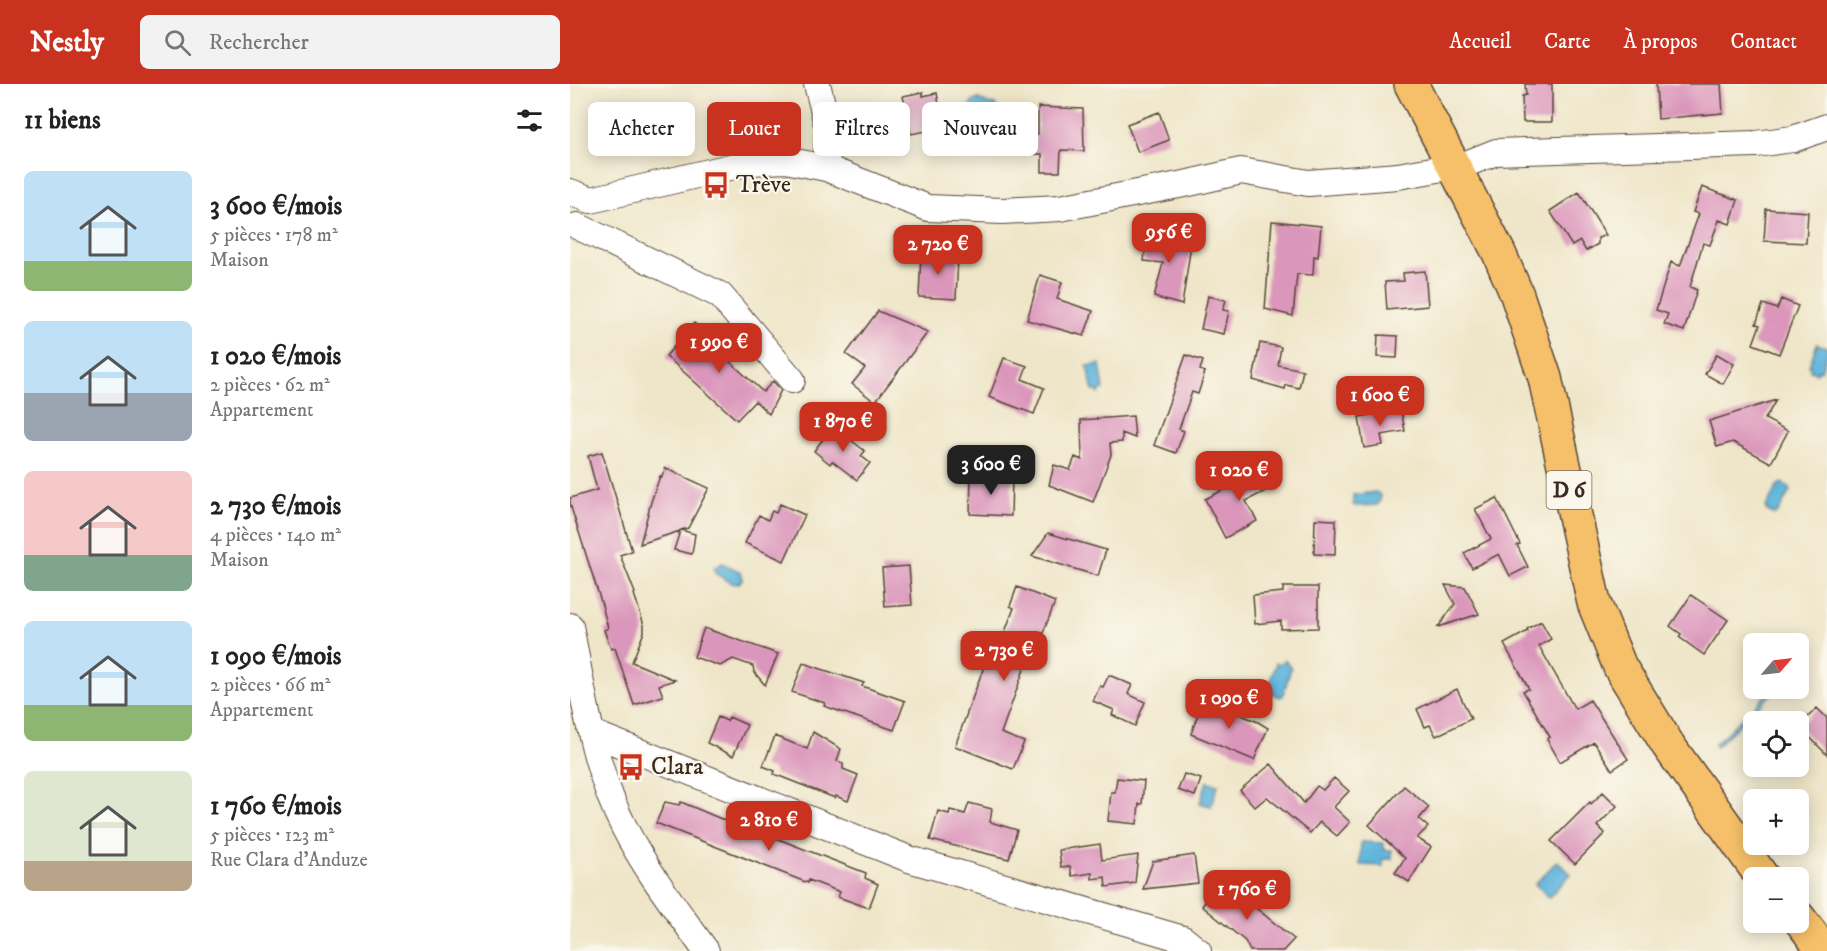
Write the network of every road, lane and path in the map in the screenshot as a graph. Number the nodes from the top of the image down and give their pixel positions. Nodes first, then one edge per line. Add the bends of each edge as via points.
1 (817, 84) edge
2 (1411, 84) edge
3 (1827, 128) edge
4 (1452, 166) junction
5 (826, 168) junction
6 (581, 196) edge
7 (573, 234) edge
8 (792, 380) dead end
9 (570, 626) edge
10 (592, 734) junction
11 (1755, 867) edge
12 (1809, 931) edge
13 (1798, 933) edge
14 (706, 951) edge
15 (1198, 951) edge
16 (1810, 951) edge
17 (1824, 951) edge

1 - 5 street via 828,128
2 - 4 main road, D 6
3 - 4 street via 1793,139 1756,144 1496,152
4 - 5 street via 1398,176 1308,183 1241,171 1060,208 1002,211 928,208
4 - 11 main road, D 6 via 1499,253 1533,339 1594,603 1620,667
5 - 6 street via 786,160 751,162
6 - 7 street
7 - 8 street via 720,295
9 - 10 street
10 - 14 street via 602,775 624,829
10 - 15 street via 909,859 1183,939
12 - 17 main road
13 - 16 main road

